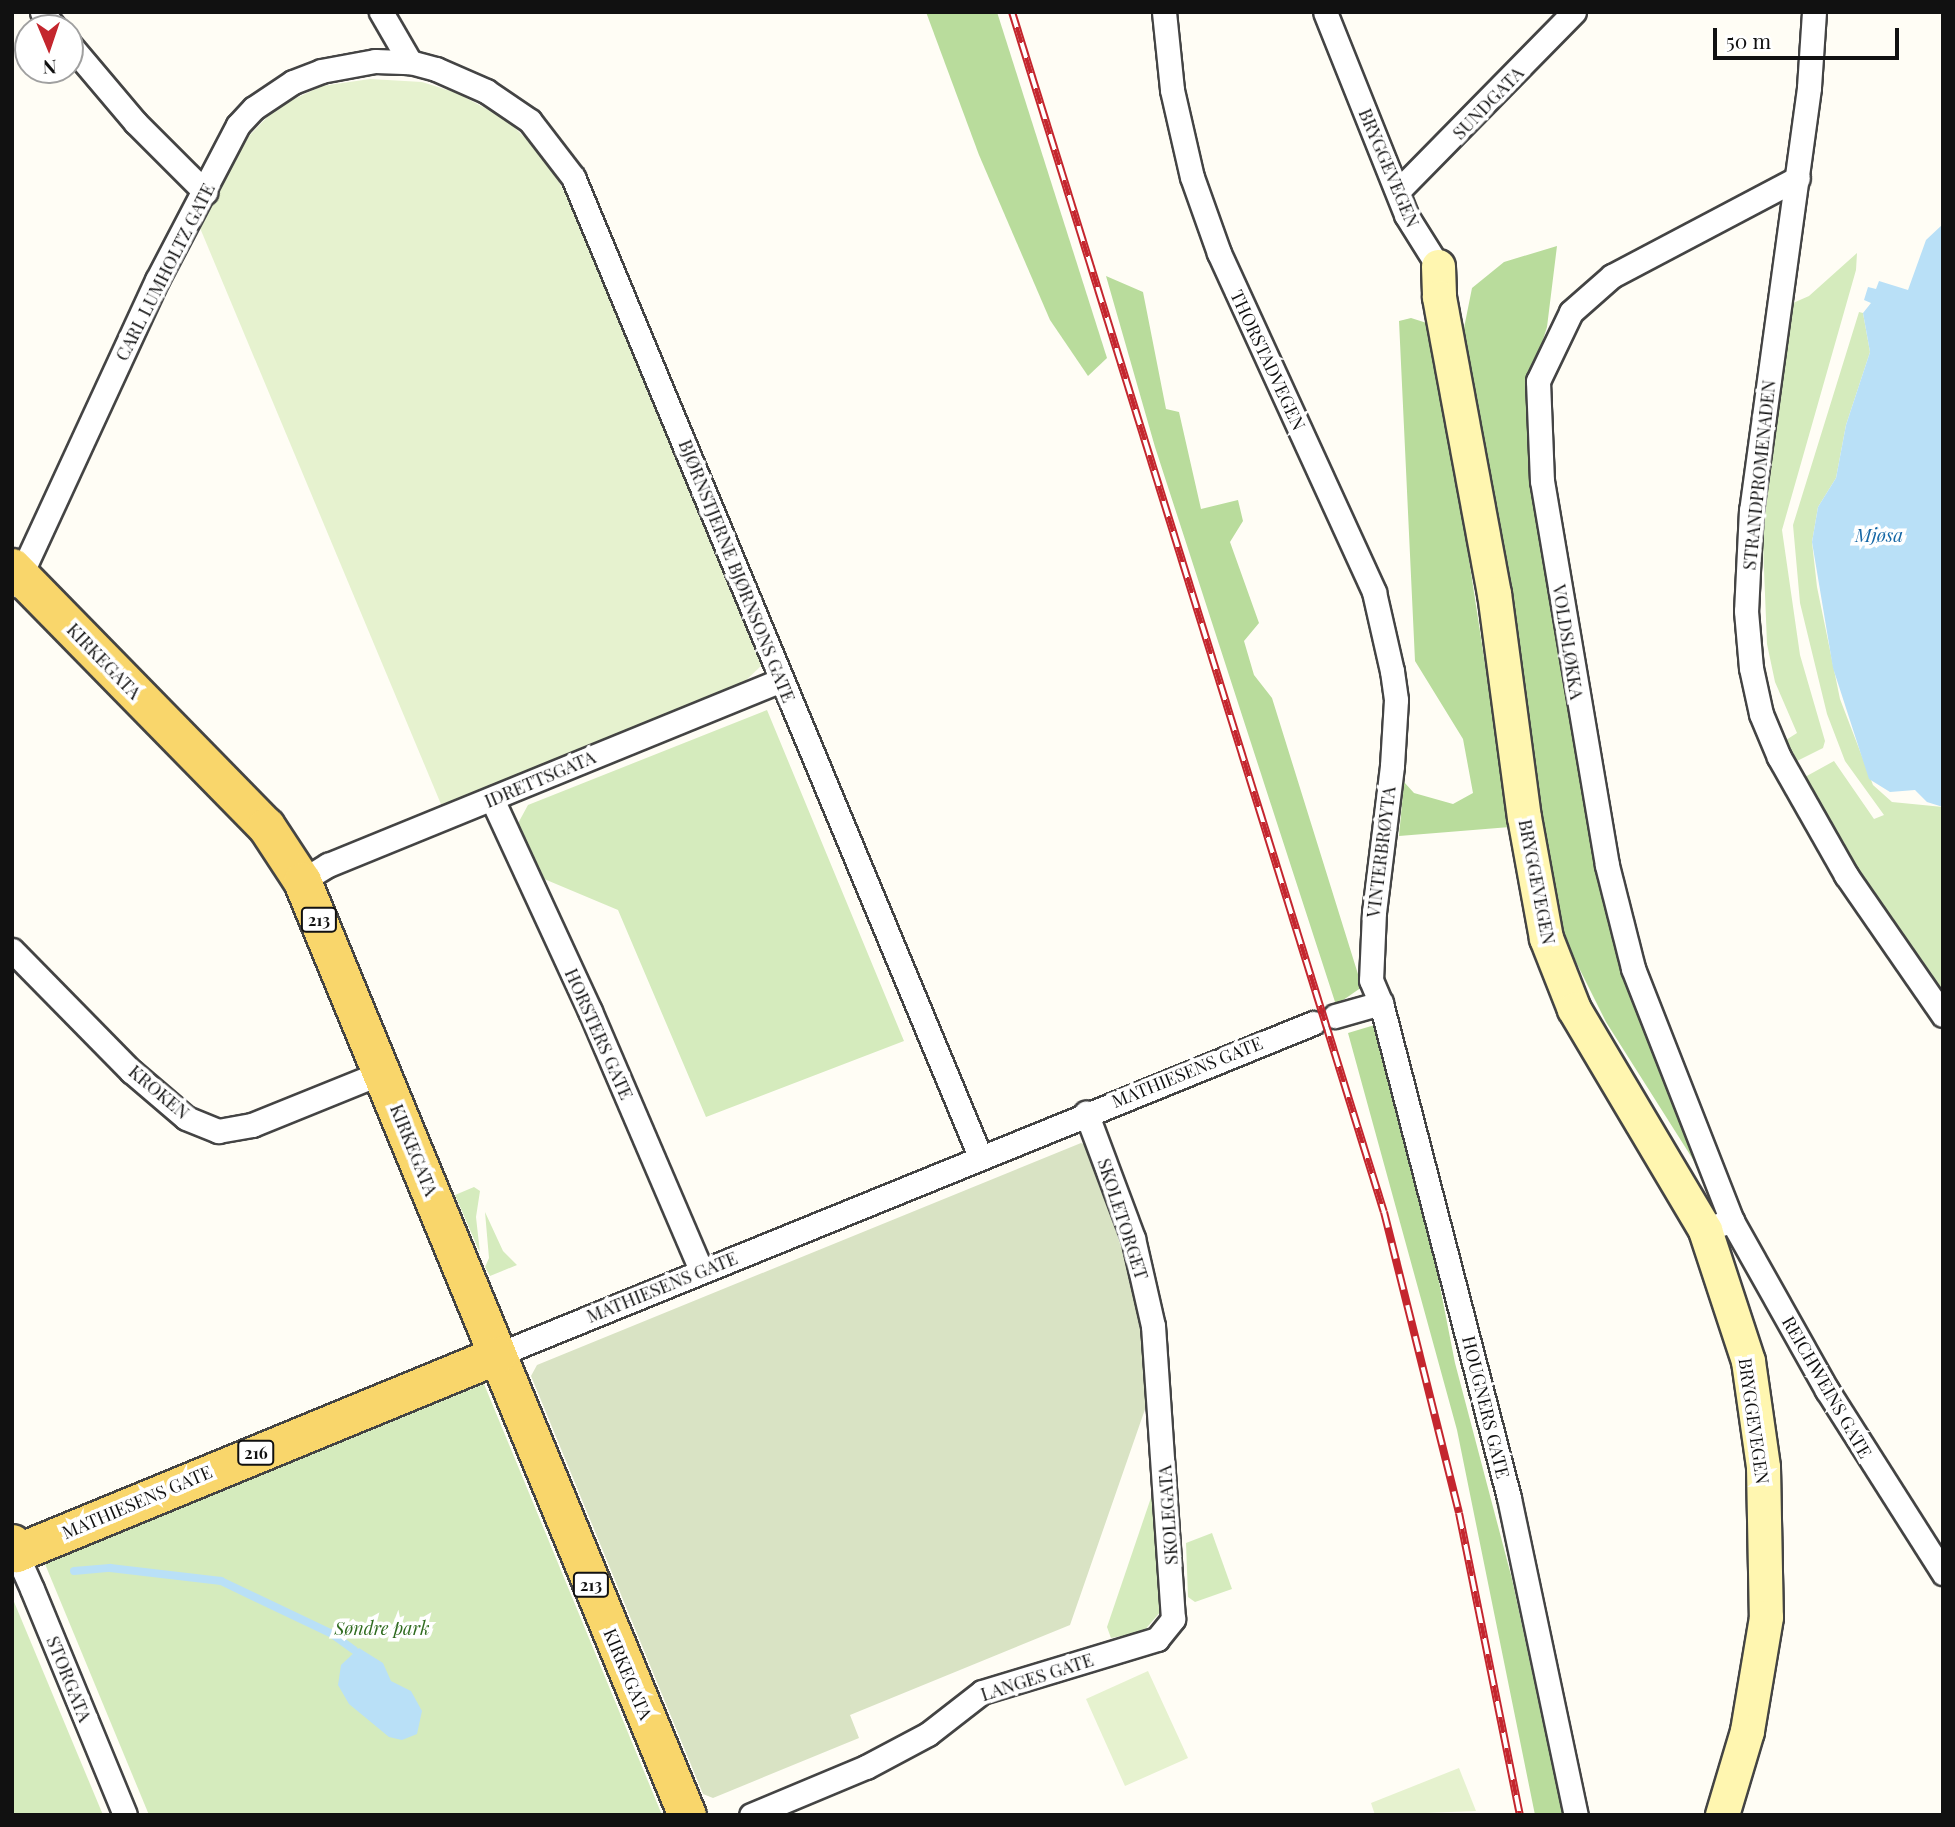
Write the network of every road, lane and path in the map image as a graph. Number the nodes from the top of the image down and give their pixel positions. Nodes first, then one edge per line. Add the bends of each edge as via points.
1 (381, 12) edge
2 (1164, 12) edge
3 (1325, 12) edge
4 (1574, 12) edge
5 (1814, 12) edge
6 (84, 62) edge
7 (410, 62) junction
8 (1798, 178) junction
9 (1398, 191) junction
10 (205, 192) junction
11 (1438, 266) joint
12 (15, 578) edge
13 (781, 680) junction
14 (1396, 700) joint
15 (492, 799) junction
16 (302, 881) junction
17 (12, 950) edge
18 (1381, 1003) junction
19 (1943, 1015) edge
20 (1335, 1016) dead end
21 (1313, 1023) dead end
22 (383, 1072) junction
23 (1086, 1112) junction
24 (980, 1156) junction
25 (1718, 1225) junction
26 (701, 1270) junction
27 (497, 1356) junction
28 (1162, 1412) joint
29 (14, 1550) edge
30 (1943, 1573) edge
31 (1173, 1619) joint
32 (125, 1815) edge
33 (687, 1815) edge
34 (751, 1815) edge
35 (1576, 1815) edge
36 (1722, 1815) edge

1 - 7 street
2 - 14 street, THORSTADVEGEN via 1172,90 1192,177 1219,253 1374,592
3 - 9 street, BRYGGEVEGEN
4 - 9 street, SUNDGATA
5 - 8 street, STRANDPROMENADEN via 1816,31
6 - 10 street via 136,123
7 - 10 street, CARL LUMHOLTZ GATE via 346,65 293,82 268,97 238,125
7 - 13 street, BJØRNSTJERNE BJØRNSONS GATE via 460,78 495,97 530,121 562,157 631,311
8 - 19 street, STRANDPROMENADEN via 1751,510 1746,611 1751,668 1761,714 1779,757 1846,875
8 - 25 street, VOLDSLØKKA via 1612,276 1571,312 1538,382 1542,481 1607,865 1638,981
9 - 11 street, BRYGGEVEGEN via 1406,215
10 - 12 street, CARL LUMHOLTZ GATE via 158,279
11 - 25 street, BRYGGEVEGEN via 1439,297 1494,593 1524,817 1546,938 1574,1009
12 - 16 main road, KIRKEGATA / 213 via 266,827
13 - 15 street, IDRETTSGATA
13 - 24 street, BJØRNSTJERNE BJØRNSONS GATE
14 - 18 street, VINTERBRØYTA via 1371,946 1371,979
15 - 16 street, IDRETTSGATA via 328,864
15 - 26 street, HORSTERS GATE via 590,1011
16 - 22 main road, KIRKEGATA / 213
17 - 22 street, KROKEN via 131,1071 186,1118 218,1130 252,1125
18 - 20 street
18 - 35 street, HOUGNERS GATE via 1509,1498
21 - 23 street, MATHIESENS GATE
22 - 27 main road, KIRKEGATA / 213
23 - 24 street, MATHIESENS GATE
23 - 28 street, SKOLETORGET via 1141,1269 1153,1326
24 - 26 street, MATHIESENS GATE
25 - 30 street, REICHWEINS GATE
25 - 36 street, BRYGGEVEGEN via 1748,1361 1763,1467 1767,1542 1766,1617 1746,1731
26 - 27 street, MATHIESENS GATE
27 - 29 main road, MATHIESENS GATE / 216
27 - 33 main road, KIRKEGATA / 213
28 - 31 street, SKOLEGATA
29 - 32 street, STORGATA
31 - 34 street, LANGES GATE via 1157,1639 982,1692 928,1734 866,1767

